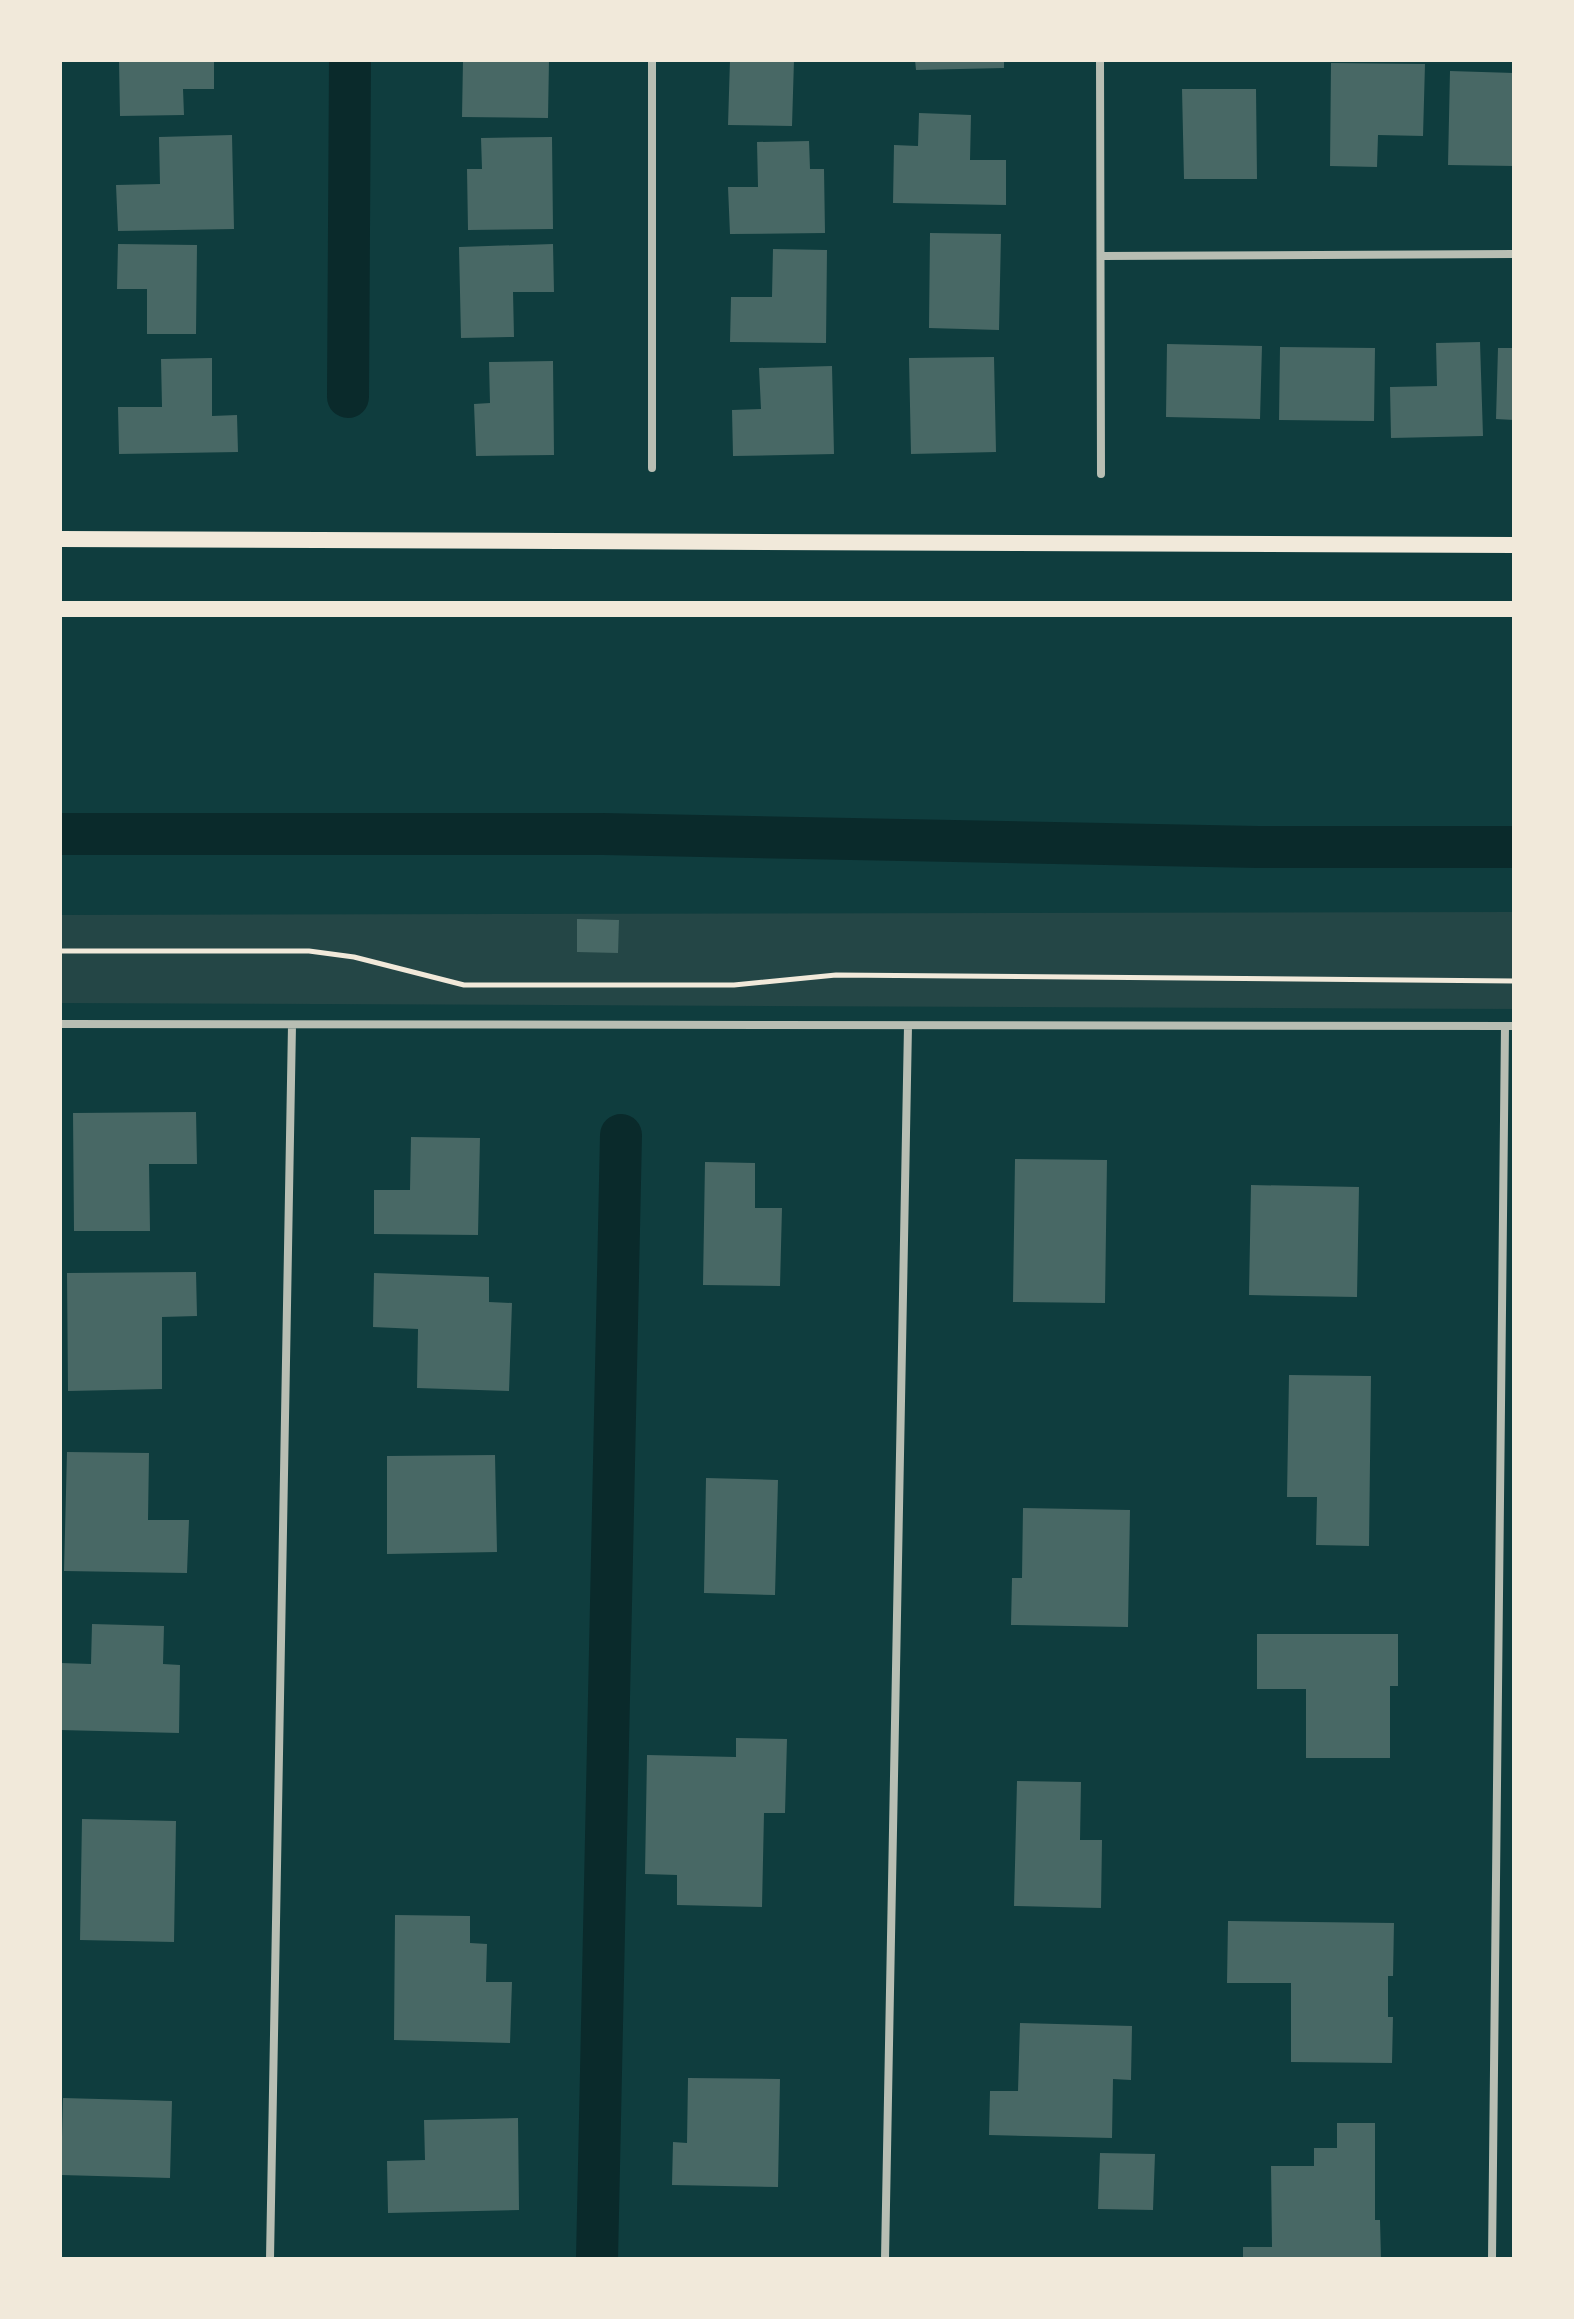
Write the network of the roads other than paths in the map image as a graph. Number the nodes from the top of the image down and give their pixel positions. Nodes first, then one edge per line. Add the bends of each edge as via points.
1 (652, 60) edge
2 (1100, 60) edge
3 (1514, 254) edge
4 (1102, 256) junction
5 (652, 468) dead end
6 (1101, 474) dead end
7 (60, 539) edge
8 (1514, 545) edge
9 (60, 609) edge
10 (1514, 609) edge
11 (60, 1024) edge
12 (292, 1025) junction
13 (908, 1026) junction
14 (1510, 1026) edge
15 (270, 2259) edge
16 (885, 2259) edge
17 (1492, 2259) edge

1 - 5 street
2 - 4 street
3 - 4 street
4 - 6 street
7 - 8 main road
9 - 10 main road
11 - 12 street
12 - 13 street
12 - 15 street
13 - 14 street
13 - 16 street
14 - 17 street

